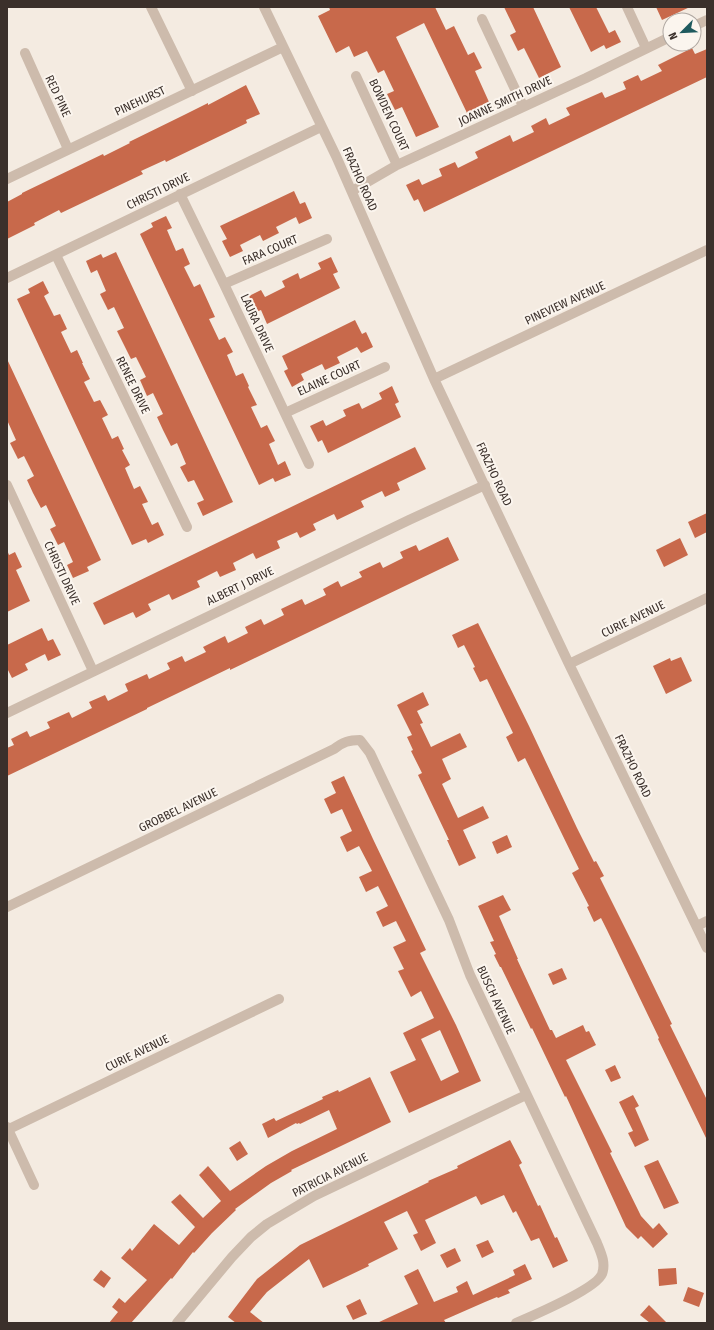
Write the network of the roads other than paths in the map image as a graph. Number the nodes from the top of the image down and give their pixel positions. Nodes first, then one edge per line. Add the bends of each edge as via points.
1 (151, 7) edge
2 (264, 7) edge
3 (627, 7) edge
4 (482, 20) dead end
5 (662, 41) edge
6 (283, 47) junction
7 (646, 48) junction
8 (25, 53) dead end
9 (356, 76) dead end
10 (192, 91) junction
11 (523, 106) junction
12 (321, 127) junction
13 (68, 148) junction
14 (397, 165) junction
15 (7, 178) edge
16 (352, 191) junction
17 (180, 194) junction
18 (327, 239) dead end
19 (707, 250) edge
20 (56, 255) junction
21 (7, 278) edge
22 (224, 284) junction
23 (385, 367) dead end
24 (434, 379) junction
25 (285, 413) junction
26 (309, 464) dead end
27 (7, 485) edge
28 (485, 485) junction
29 (186, 527) dead end
30 (707, 598) edge
31 (569, 664) junction
32 (93, 671) junction
33 (7, 713) edge
34 (360, 740) joint
35 (7, 907) edge
36 (707, 921) edge
37 (697, 926) junction
38 (707, 948) edge
39 (279, 999) dead end
40 (526, 1094) junction
41 (7, 1129) edge
42 (34, 1185) dead end
43 (181, 1322) edge
44 (516, 1323) edge

1 - 10 street
2 - 6 street, FRAZHO ROAD
3 - 7 street
4 - 11 street
5 - 7 street, JOANNE SMITH DRIVE
6 - 10 street, PINEHURST
6 - 12 street, FRAZHO ROAD
7 - 11 street, JOANNE SMITH DRIVE
8 - 13 street, RED PINE
9 - 14 street, BOWDEN COURT
10 - 13 street, PINEHURST
11 - 14 street, JOANNE SMITH DRIVE
12 - 16 street, FRAZHO ROAD
12 - 17 street, CHRISTI DRIVE
13 - 15 street, PINEHURST
14 - 16 street, JOANNE SMITH DRIVE
16 - 24 street, FRAZHO ROAD
17 - 20 street, CHRISTI DRIVE
17 - 22 street, LAURA DRIVE
18 - 22 street, FARA COURT
19 - 24 street, PINEVIEW AVENUE
20 - 21 street, CHRISTI DRIVE
20 - 29 street, RENEE DRIVE
22 - 25 street, LAURA DRIVE
23 - 25 street, ELAINE COURT
24 - 28 street, FRAZHO ROAD
25 - 26 street, LAURA DRIVE
27 - 32 street, CHRISTI DRIVE
28 - 31 street, FRAZHO ROAD
28 - 32 street, ALBERT J DRIVE
30 - 31 street, CURIE AVENUE
31 - 37 street, FRAZHO ROAD
32 - 33 street, ALBERT J DRIVE
34 - 35 street, GROBBEL AVENUE via 341,743 327,753
34 - 40 street, BUSCH AVENUE via 370,754 449,920 470,975
36 - 37 street
37 - 38 street, FRAZHO ROAD
39 - 41 street, CURIE AVENUE
40 - 43 street, PATRICIA AVENUE via 314,1196 267,1224 242,1246
40 - 44 street, BUSCH AVENUE via 604,1261 597,1282
41 - 42 street

